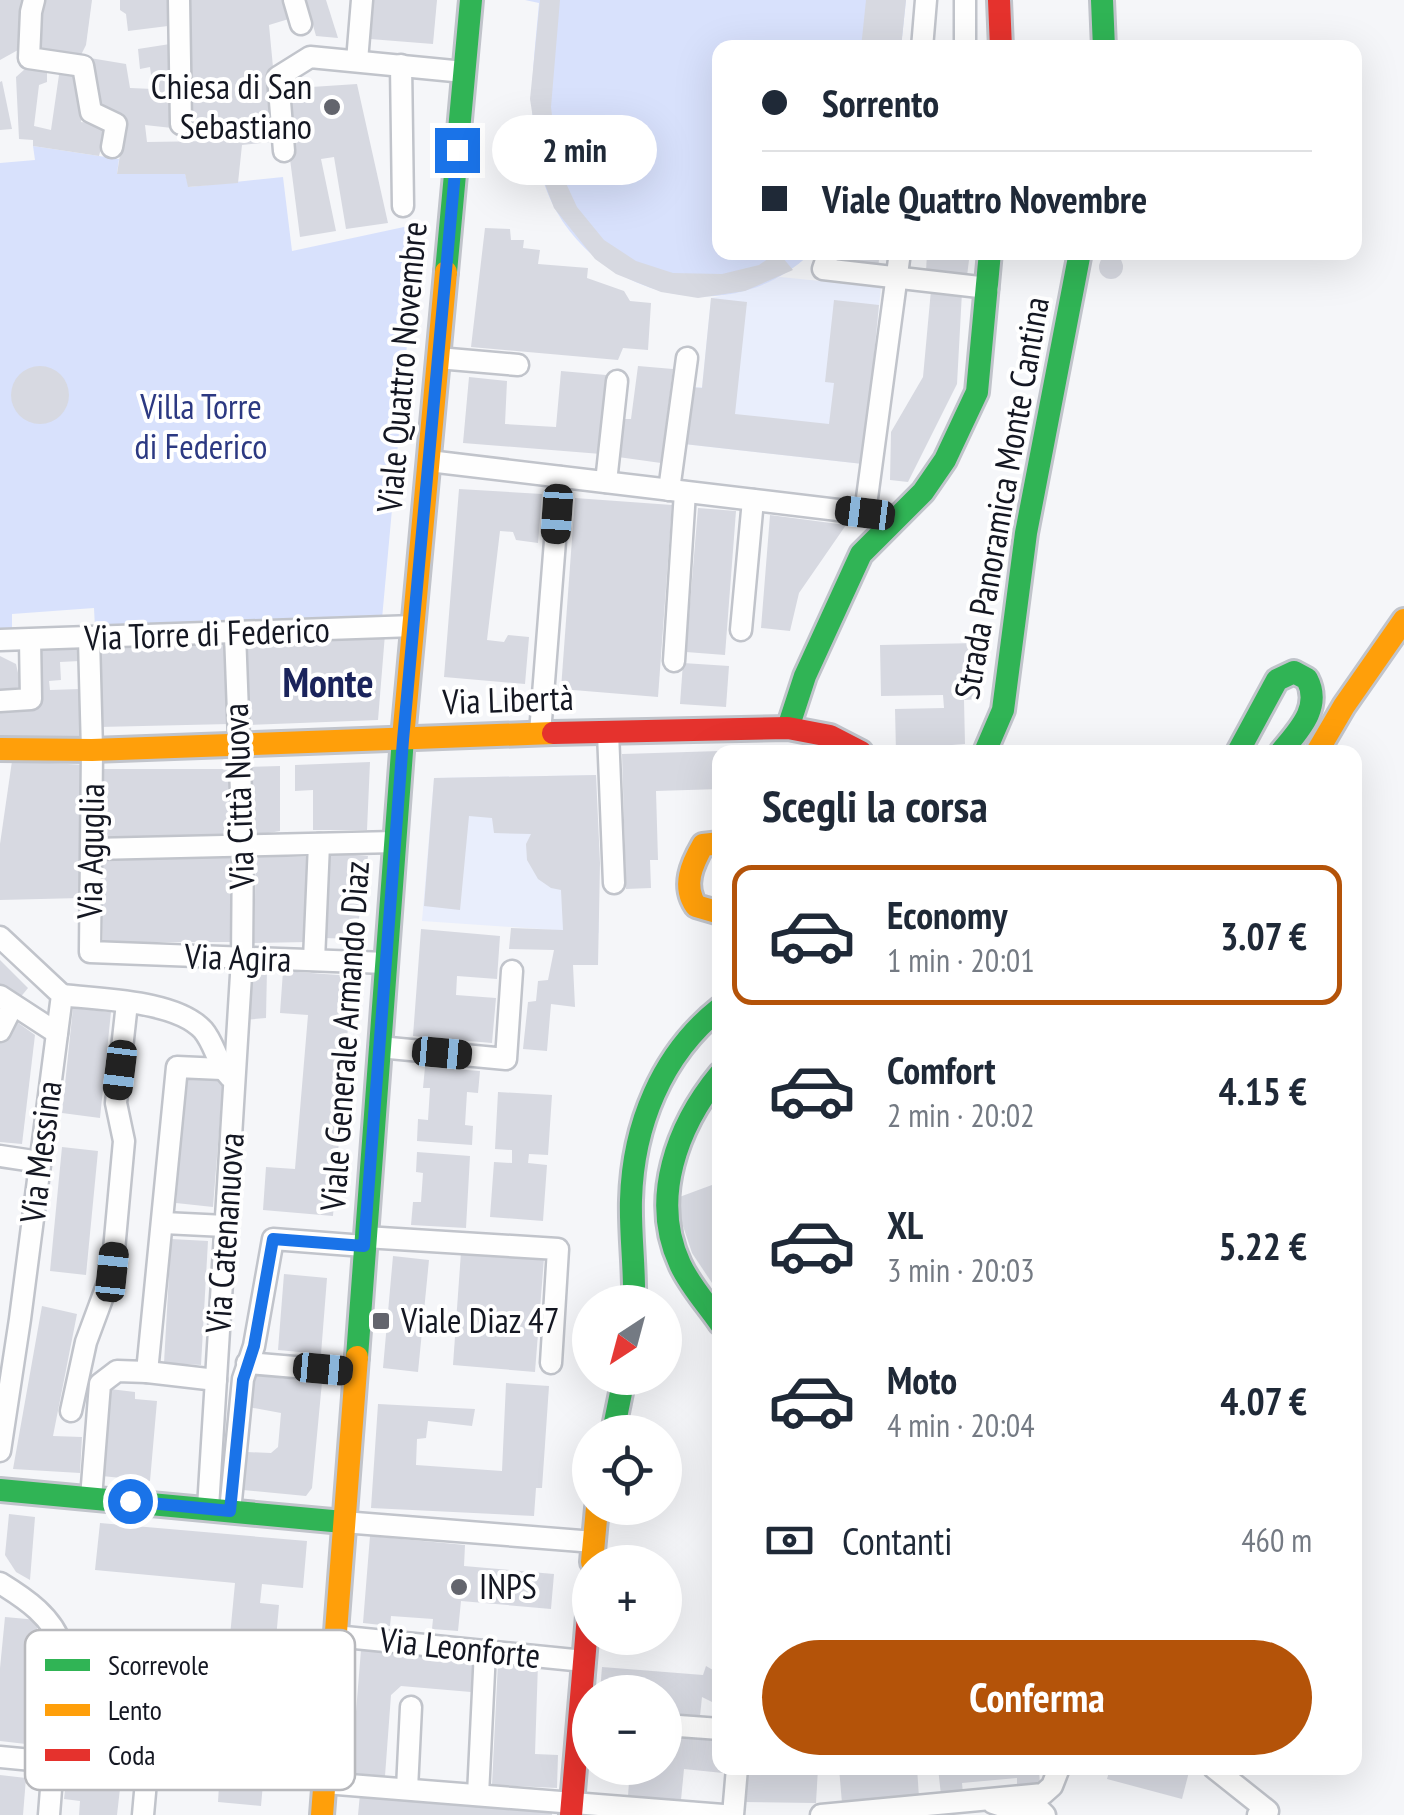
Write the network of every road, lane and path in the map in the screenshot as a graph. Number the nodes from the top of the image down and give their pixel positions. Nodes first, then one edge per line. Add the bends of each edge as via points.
1 (34, 0) edge
2 (179, 0) edge
3 (294, 0) edge
4 (362, 0) edge
5 (471, 0) edge
6 (926, 0) edge
7 (965, 0) edge
8 (999, 0) edge
9 (1102, 0) edge
10 (301, 24) dead end
11 (923, 40) edge
12 (966, 40) edge
13 (1001, 40) edge
14 (1104, 40) edge
15 (357, 61) junction
16 (401, 66) junction
17 (464, 72) junction
18 (181, 124) dead end
19 (112, 147) dead end
20 (284, 151) dead end
21 (403, 206) dead end
22 (826, 260) edge
23 (899, 260) edge
24 (990, 260) edge
25 (1078, 260) edge
26 (897, 278) junction
27 (988, 288) junction
28 (438, 358) junction
29 (687, 358) dead end
30 (518, 364) dead end
31 (617, 381) dead end
32 (429, 462) junction
33 (560, 477) junction
34 (606, 482) junction
35 (677, 491) junction
36 (753, 500) junction
37 (865, 513) junction
38 (896, 517) junction
39 (1404, 620) edge
40 (414, 626) junction
41 (741, 630) dead end
42 (234, 633) junction
43 (89, 639) junction
44 (0, 640) edge
45 (30, 640) junction
46 (674, 661) dead end
47 (0, 700) edge
48 (788, 728) junction
49 (608, 732) junction
50 (540, 733) junction
51 (403, 740) junction
52 (847, 745) edge
53 (988, 745) edge
54 (1242, 745) edge
55 (1286, 745) edge
56 (1322, 745) edge
57 (238, 746) junction
58 (0, 749) edge
59 (92, 750) junction
60 (395, 842) junction
61 (712, 843) edge
62 (319, 844) junction
63 (243, 846) junction
64 (92, 849) junction
65 (614, 883) dead end
66 (712, 913) edge
67 (0, 936) edge
68 (90, 952) joint
69 (242, 958) junction
70 (314, 960) junction
71 (386, 963) junction
72 (512, 971) dead end
73 (62, 996) junction
74 (6, 1000) edge
75 (128, 1004) junction
76 (712, 1014) edge
77 (0, 1030) edge
78 (57, 1034) junction
79 (380, 1046) junction
80 (228, 1075) junction
81 (712, 1083) edge
82 (0, 1156) edge
83 (40, 1162) junction
84 (164, 1223) junction
85 (225, 1226) junction
86 (364, 1242) junction
87 (634, 1285) edge
88 (712, 1310) edge
89 (20, 1319) junction
90 (0, 1351) edge
91 (246, 1363) junction
92 (551, 1363) dead end
93 (147, 1372) junction
94 (354, 1372) junction
95 (216, 1380) junction
96 (71, 1411) dead end
97 (1, 1438) edge
98 (0, 1490) edge
99 (91, 1498) junction
100 (219, 1510) junction
101 (342, 1522) junction
102 (572, 1549) edge
103 (0, 1583) edge
104 (57, 1630) edge
105 (335, 1630) edge
106 (355, 1638) edge
107 (486, 1651) junction
108 (584, 1655) edge
109 (584, 1660) junction
110 (584, 1675) edge
111 (411, 1707) dead end
112 (682, 1727) edge
113 (712, 1729) edge
114 (0, 1756) edge
115 (25, 1759) edge
116 (736, 1775) edge
117 (1057, 1775) edge
118 (1223, 1775) edge
119 (355, 1786) edge
120 (51, 1790) edge
121 (145, 1790) edge
122 (324, 1790) edge
123 (408, 1790) junction
124 (478, 1795) junction
125 (987, 1801) junction
126 (571, 1809) edge
127 (649, 1812) edge
128 (49, 1815) edge
129 (143, 1815) edge
130 (322, 1815) edge
131 (723, 1815) edge
132 (733, 1815) edge
133 (821, 1815) edge
134 (1045, 1815) edge
135 (1258, 1815) edge

1 - 19 street via 29,58 83,66 91,112 116,124
2 - 18 street
3 - 10 street
4 - 15 street
5 - 17 street, Viale Quattro Novembre
6 - 11 street
7 - 12 street
8 - 13 street
9 - 14 street
15 - 16 street
15 - 20 street via 310,56 278,77
16 - 17 street
16 - 21 street
17 - 28 street, Viale Quattro Novembre
22 - 26 street via 823,270
23 - 26 street
24 - 27 street
25 - 53 street, Strada Panoramica Monte Cantina via 1026,534 1003,710
26 - 27 street
26 - 37 street
27 - 38 street via 977,392 945,460
28 - 30 street
28 - 32 street, Viale Quattro Novembre
29 - 35 street
31 - 34 street
32 - 33 street
32 - 40 street, Viale Quattro Novembre
33 - 34 street
33 - 50 street
34 - 35 street
35 - 36 street
35 - 46 street
36 - 37 street
36 - 41 street
37 - 38 street
38 - 48 street via 861,554
39 - 56 street
40 - 42 street, Via Torre di Federico
40 - 51 street, Viale Quattro Novembre
42 - 43 street, Via Torre di Federico
42 - 57 street, Via Città Nuova
43 - 45 street, Via Torre di Federico
43 - 59 street, Via Aguglia
44 - 45 street, Via Torre di Federico
45 - 47 street via 31,699
48 - 49 street, Via Libertà
48 - 52 street, Via Libertà
49 - 50 street, Via Libertà
49 - 65 street
50 - 51 street, Via Libertà
51 - 57 street, Via Libertà
51 - 60 street, Viale Generale Armando Diaz
54 - 55 street via 1277,680 1294,671 1312,683 1314,694
57 - 59 street, Via Libertà
57 - 63 street, Via Città Nuova
58 - 59 street, Via Libertà
59 - 64 street, Via Aguglia
60 - 62 street
60 - 71 street, Viale Generale Armando Diaz
61 - 66 street via 691,863 686,886 695,903
62 - 63 street
62 - 70 street
63 - 64 street
63 - 69 street, Via Città Nuova
64 - 68 street, Via Aguglia
67 - 73 street
68 - 69 street, Via Agira
69 - 70 street, Via Agira
69 - 80 street, Via Catenanuova
70 - 71 street, Via Agira
71 - 79 street, Viale Generale Armando Diaz
72 - 79 street via 506,1059
73 - 75 street
73 - 78 street, Via Messina
74 - 77 street
74 - 78 street
75 - 80 street via 184,1015 206,1034
75 - 96 street via 116,1104 124,1141 112,1272 86,1342
76 - 87 street via 679,1049 645,1115 631,1197
78 - 83 street, Via Messina
79 - 86 street, Viale Generale Armando Diaz
80 - 84 street via 177,1066
80 - 85 street, Via Catenanuova
81 - 88 street via 685,1124 668,1184 679,1262
82 - 83 street
83 - 89 street, Via Messina
84 - 85 street
84 - 93 street
85 - 95 street, Via Catenanuova
86 - 91 street via 273,1239
86 - 92 street via 558,1250
86 - 94 street, Viale Generale Armando Diaz
89 - 90 street
89 - 97 street, Via Messina
91 - 94 street
91 - 100 street
93 - 95 street
93 - 99 street via 117,1370 100,1384
94 - 101 street, Viale Generale Armando Diaz
95 - 100 street, Via Catenanuova
98 - 99 street
99 - 100 street
100 - 101 street
101 - 102 street
101 - 105 street, Viale Generale Armando Diaz
103 - 104 street
106 - 107 street, Via Leonforte
107 - 109 street, Via Leonforte
107 - 124 street
108 - 109 street
109 - 110 street
111 - 123 street
112 - 113 street
114 - 115 street
116 - 132 street
117 - 125 street via 1043,1794
118 - 135 street via 1268,1811
119 - 123 street
120 - 128 street
121 - 129 street
122 - 130 street, Viale Generale Armando Diaz
123 - 124 street
124 - 126 street
125 - 133 street
125 - 134 street
126 - 127 street
127 - 131 street

